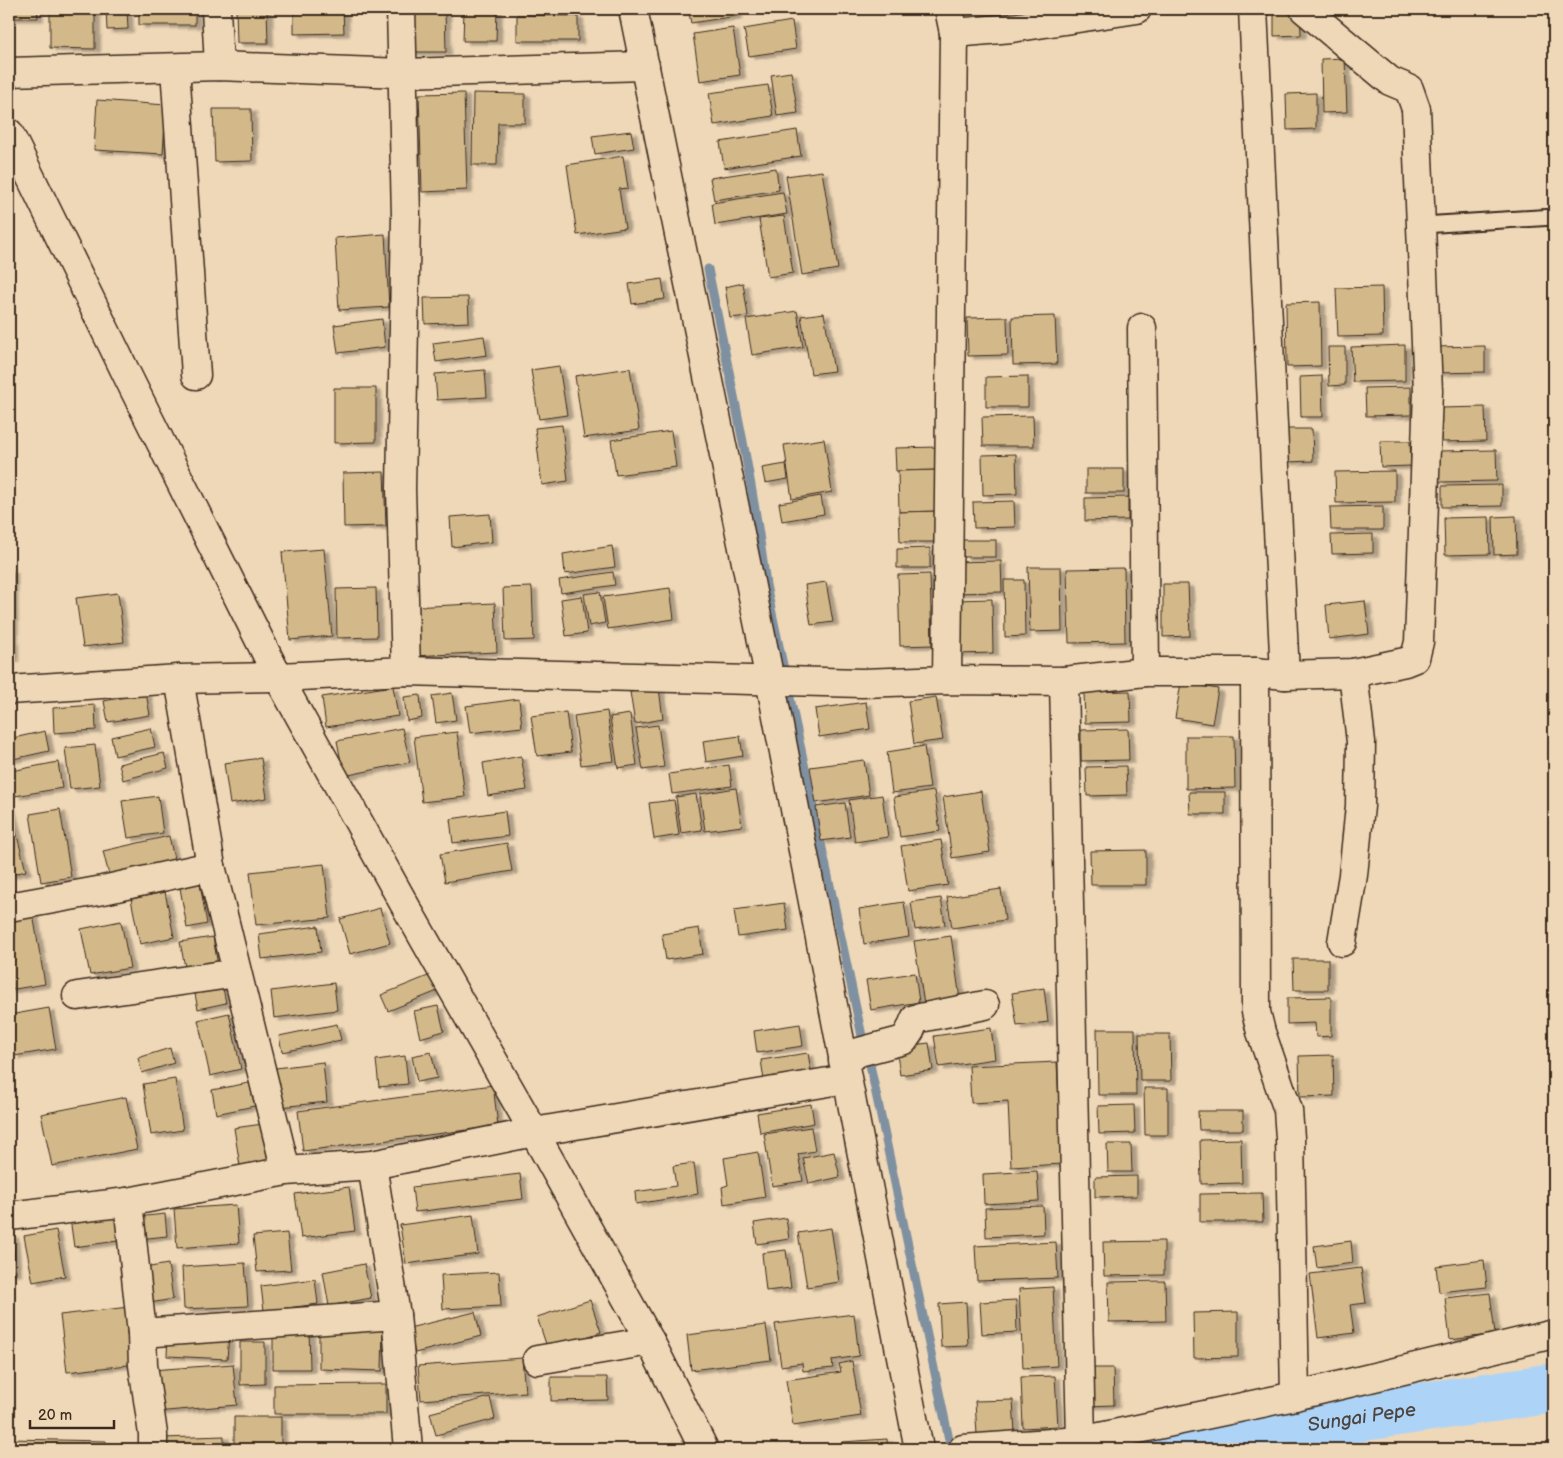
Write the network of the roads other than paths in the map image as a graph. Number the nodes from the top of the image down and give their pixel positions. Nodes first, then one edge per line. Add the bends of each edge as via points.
1 (216, 9) edge
2 (401, 9) edge
3 (633, 9) edge
4 (1137, 9) edge
5 (1253, 9) edge
6 (1304, 9) edge
7 (952, 21) edge
8 (219, 66) junction
9 (645, 66) junction
10 (175, 68) junction
11 (9, 72) edge
12 (402, 73) junction
13 (9, 133) edge
14 (1554, 217) edge
15 (1422, 226) junction
16 (1142, 328) dead end
17 (196, 375) dead end
18 (406, 671) junction
19 (1145, 672) junction
20 (1255, 672) junction
21 (1353, 673) junction
22 (1285, 676) junction
23 (278, 677) junction
24 (179, 679) junction
25 (770, 680) junction
26 (947, 680) junction
27 (1064, 681) junction
28 (9, 690) edge
29 (211, 866) junction
30 (9, 906) edge
31 (1342, 942) dead end
32 (237, 973) junction
33 (77, 996) dead end
34 (985, 1005) dead end
35 (858, 1059) junction
36 (534, 1132) junction
37 (372, 1165) junction
38 (286, 1171) junction
39 (128, 1202) junction
40 (9, 1216) edge
41 (396, 1315) junction
42 (142, 1333) junction
43 (1554, 1334) edge
44 (650, 1341) junction
45 (537, 1360) dead end
46 (1295, 1396) junction
47 (1081, 1441) junction
48 (153, 1449) edge
49 (408, 1449) edge
50 (704, 1449) edge
51 (919, 1449) edge
52 (966, 1449) edge

1 - 8 street
2 - 12 street
3 - 9 street
4 - 7 street via 1012,28
5 - 22 street
6 - 15 street via 1390,81 1408,89 1416,109
7 - 26 street
8 - 10 street
8 - 12 street
9 - 12 street
9 - 25 street
10 - 11 street
10 - 17 street
12 - 18 street via 406,216 401,489
13 - 23 street
14 - 15 lane
15 - 21 street via 1428,391 1419,642 1415,658
16 - 19 street
18 - 23 street
18 - 25 street
19 - 20 street
19 - 27 street
20 - 22 street
20 - 46 street via 1256,1012 1288,1110
21 - 22 street
21 - 31 street via 1361,742 1360,806
23 - 24 street
23 - 36 street
24 - 28 street
24 - 29 street
25 - 26 street via 862,683
25 - 35 street
26 - 27 street
27 - 47 street
29 - 30 street via 103,890
29 - 32 street
32 - 33 street
32 - 38 street
34 - 35 street via 915,1019 904,1040
35 - 36 street
35 - 51 street
36 - 37 street
36 - 44 street
37 - 38 street
37 - 41 street
38 - 39 street
39 - 40 street
39 - 42 street
41 - 42 street
41 - 49 street
42 - 48 street
43 - 46 street
44 - 45 street
44 - 50 street
46 - 47 street
47 - 52 street

